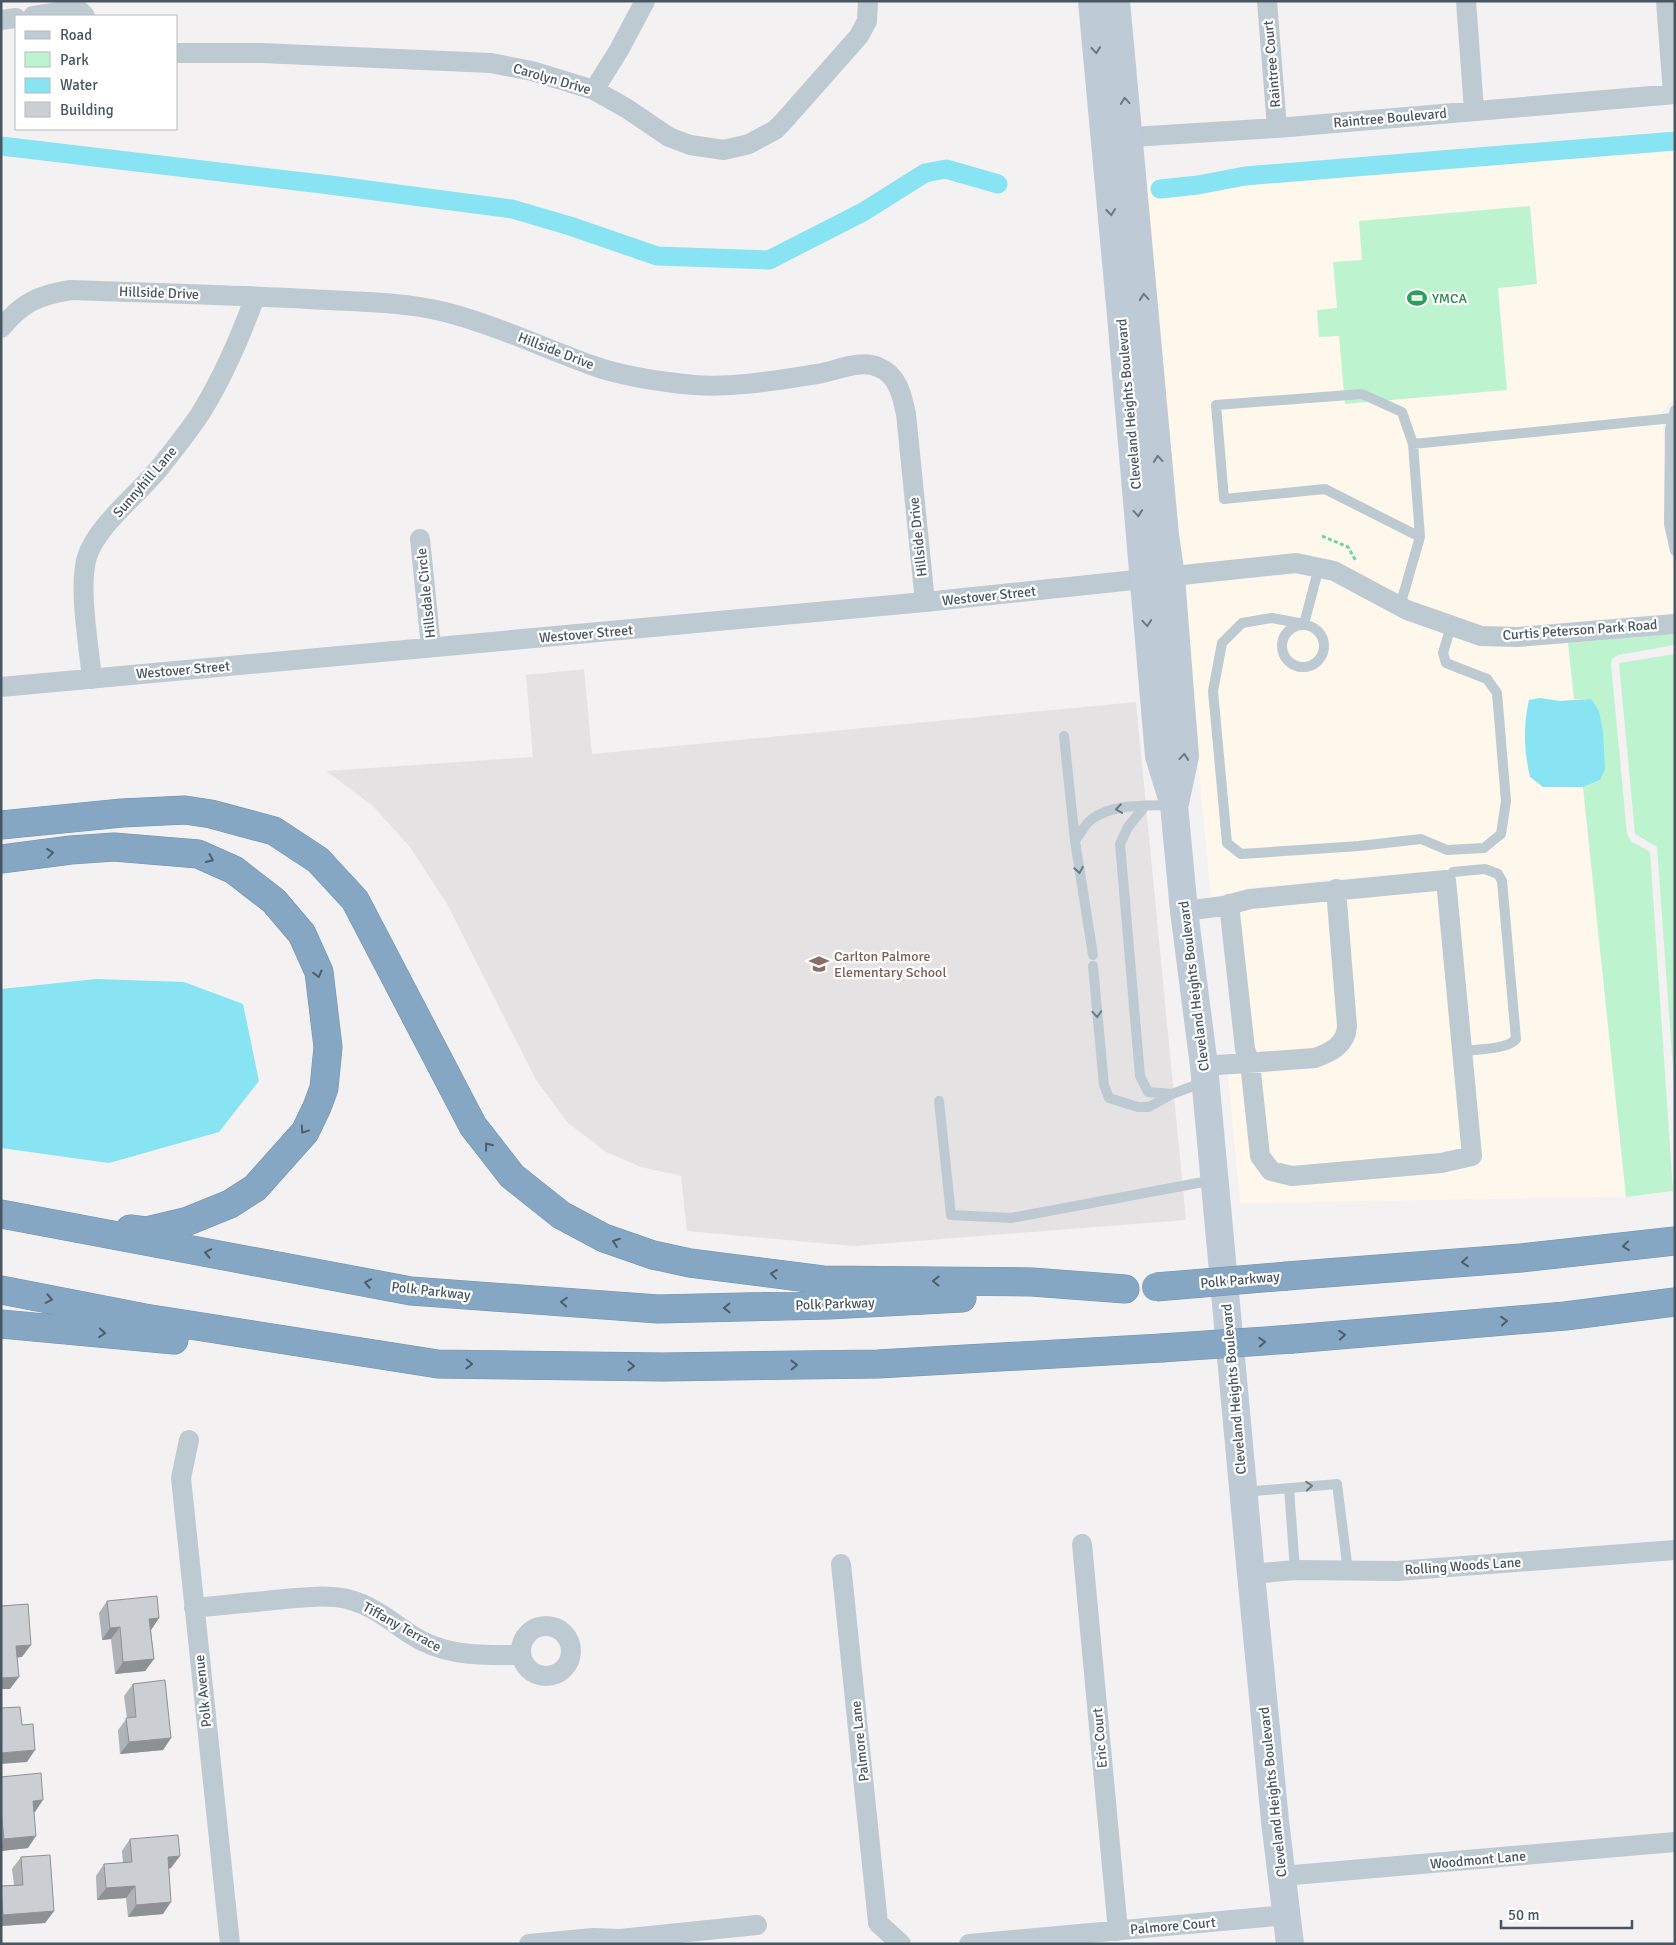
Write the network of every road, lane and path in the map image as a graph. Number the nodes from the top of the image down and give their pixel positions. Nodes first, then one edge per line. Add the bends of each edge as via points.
1 (645, 1) edge
2 (868, 1) edge
3 (1092, 1) edge
4 (1116, 1) edge
5 (1267, 1) edge
6 (1466, 1) edge
7 (1666, 1) edge
8 (80, 9) edge
9 (40, 15) edge
10 (15, 18) edge
11 (1, 20) edge
12 (178, 53) edge
13 (594, 90) junction
14 (1674, 94) edge
15 (1474, 110) junction
16 (1277, 128) junction
17 (1116, 138) junction
18 (255, 297) junction
19 (1, 328) edge
20 (1674, 414) edge
21 (1413, 444) junction
22 (1420, 537) junction
23 (420, 539) dead end
24 (1675, 551) edge
25 (1319, 567) junction
26 (1171, 577) junction
27 (1144, 580) junction
28 (925, 602) junction
29 (1400, 606) junction
30 (1304, 624) junction
31 (1675, 624) edge
32 (1451, 626) junction
33 (431, 647) junction
34 (92, 679) junction
35 (1, 687) edge
36 (1064, 736) dead end
37 (1174, 805) junction
38 (1144, 806) junction
39 (1, 825) edge
40 (1075, 841) junction
41 (1, 859) edge
42 (1446, 880) junction
43 (1336, 889) junction
44 (1230, 904) junction
45 (1184, 911) junction
46 (1462, 1051) junction
47 (1250, 1063) junction
48 (1205, 1074) junction
49 (1172, 1094) junction
50 (939, 1100) dead end
51 (1215, 1180) junction
52 (1, 1213) edge
53 (1675, 1241) edge
54 (1125, 1289) junction
55 (1, 1290) edge
56 (1675, 1302) edge
57 (1, 1324) edge
58 (438, 1364) junction
59 (189, 1440) dead end
60 (1289, 1488) junction
61 (1243, 1492) junction
62 (1082, 1544) dead end
63 (1675, 1550) edge
64 (842, 1564) dead end
65 (1295, 1570) junction
66 (1348, 1571) junction
67 (1251, 1574) junction
68 (194, 1608) junction
69 (520, 1655) dead end
70 (1675, 1842) edge
71 (1282, 1876) junction
72 (1287, 1915) junction
73 (757, 1925) dead end
74 (1118, 1931) junction
75 (230, 1944) edge
76 (529, 1944) edge
77 (901, 1944) edge
78 (969, 1944) edge
79 (1290, 1944) edge

1 - 13 street
2 - 13 street, Carolyn Drive via 867,21 859,36 774,130 749,144 724,150 690,145 669,137
3 -> 17 street, Cleveland Heights Boulevard
17 -> 4 street, Cleveland Heights Boulevard
5 - 16 street, Raintree Court
6 - 15 street
7 - 14 street
8 - 9 street
10 - 11 street
12 - 13 street, Carolyn Drive via 261,53 491,64 532,71
14 - 15 street, Raintree Boulevard
15 - 16 street, Raintree Boulevard
16 - 17 street, Raintree Boulevard
26 -> 17 street, Cleveland Heights Boulevard
17 -> 27 street, Cleveland Heights Boulevard via 1120,306
18 - 19 street, Hillside Drive via 71,290 30,301
18 - 28 street, Hillside Drive via 391,303 445,312 592,365 653,380 688,384 726,385 857,365 879,367 900,387 906,414
18 - 34 street, Sunnyhill Lane via 202,411 161,467 97,536 88,557 84,596
20 - 21 lane
20 - 24 lane via 1670,429 1669,524
21 - 22 lane
21 - 22 lane via 1402,412 1362,394 1216,405 1224,498 1324,489
22 - 29 lane
23 - 33 street, Hillsdale Circle
25 - 26 street, Curtis Peterson Park Road via 1296,563
25 - 29 street, Curtis Peterson Park Road via 1334,571
25 - 30 lane
26 - 27 street, Westover Street
37 -> 26 street, Cleveland Heights Boulevard via 1185,756
27 - 28 street, Westover Street
27 -> 37 street, Cleveland Heights Boulevard via 1158,756
28 - 33 street, Westover Street
29 - 32 street, Curtis Peterson Park Road
30 - 30 lane via 1318,630 1324,640 1319,660 1306,667 1286,658 1282,644 1291,628
30 - 32 lane via 1272,618 1242,623 1222,643 1213,691 1218,748 1227,843 1241,854 1421,839 1447,850 1484,848 1501,834 1506,801 1496,693 1486,679 1446,663 1443,653
31 - 32 street, Curtis Peterson Park Road via 1518,637 1482,636
33 - 34 street, Westover Street
34 - 35 street, Westover Street
36 - 40 lane
37 - 38 lane
37 - 45 street, Cleveland Heights Boulevard
38 -> 40 lane via 1106,811 1091,820
38 - 49 lane via 1120,844 1140,1076 1148,1092
54 -> 39 highway via 1032,1282 822,1280 690,1263 653,1255 604,1238 561,1215 512,1176 472,1126 355,900 318,860 274,832 185,810
40 -> 49 lane via 1093,961 1104,1085 1109,1098 1138,1107 1149,1107
41 -> 52 highway via 114,847 198,854 234,870 274,901 302,934 319,972 328,1047 324,1088 305,1132 255,1188 230,1204 188,1221 146,1231
42 - 43 street
42 - 46 street
42 - 46 lane via 1453,872 1485,869 1498,874 1502,880 1516,1039 1505,1046
43 - 44 street via 1250,898
43 - 47 street via 1347,1036 1332,1052 1315,1058
44 - 45 street
44 - 47 street via 1245,1049
45 - 48 street, Cleveland Heights Boulevard
46 - 47 street via 1472,1156 1441,1163 1292,1176 1272,1172 1260,1156
47 - 48 street
48 - 49 lane
48 - 51 street, Cleveland Heights Boulevard
50 - 51 lane via 952,1216 1011,1218
51 - 61 street, Cleveland Heights Boulevard
54 -> 52 highway, Polk Parkway via 829,1306 648,1308 411,1291
53 -> 54 highway, Polk Parkway, bridge via 1521,1258
55 -> 58 highway via 145,1318
58 -> 56 highway, bridge via 663,1367 878,1364 1293,1340 1565,1316
57 -> 58 highway
59 - 68 street, Polk Avenue via 181,1478
60 - 61 lane
60 - 65 lane
60 -> 66 lane via 1337,1484
61 - 67 street, Cleveland Heights Boulevard
62 - 74 street, Eric Court
63 - 66 street, Rolling Woods Lane via 1397,1571
64 - 77 street, Palmore Lane via 878,1923
65 - 66 street, Rolling Woods Lane
65 - 67 street, Rolling Woods Lane
67 - 71 street, Cleveland Heights Boulevard
68 - 69 street, Tiffany Terrace via 328,1596 368,1606 410,1635 447,1651
68 - 75 street, Polk Avenue
70 - 71 street, Woodmont Lane
71 - 72 street, Cleveland Heights Boulevard
72 - 74 street, Palmore Court
72 - 79 street, Cleveland Heights Boulevard
73 - 76 street via 620,1939 592,1938
74 - 78 street, Palmore Court

